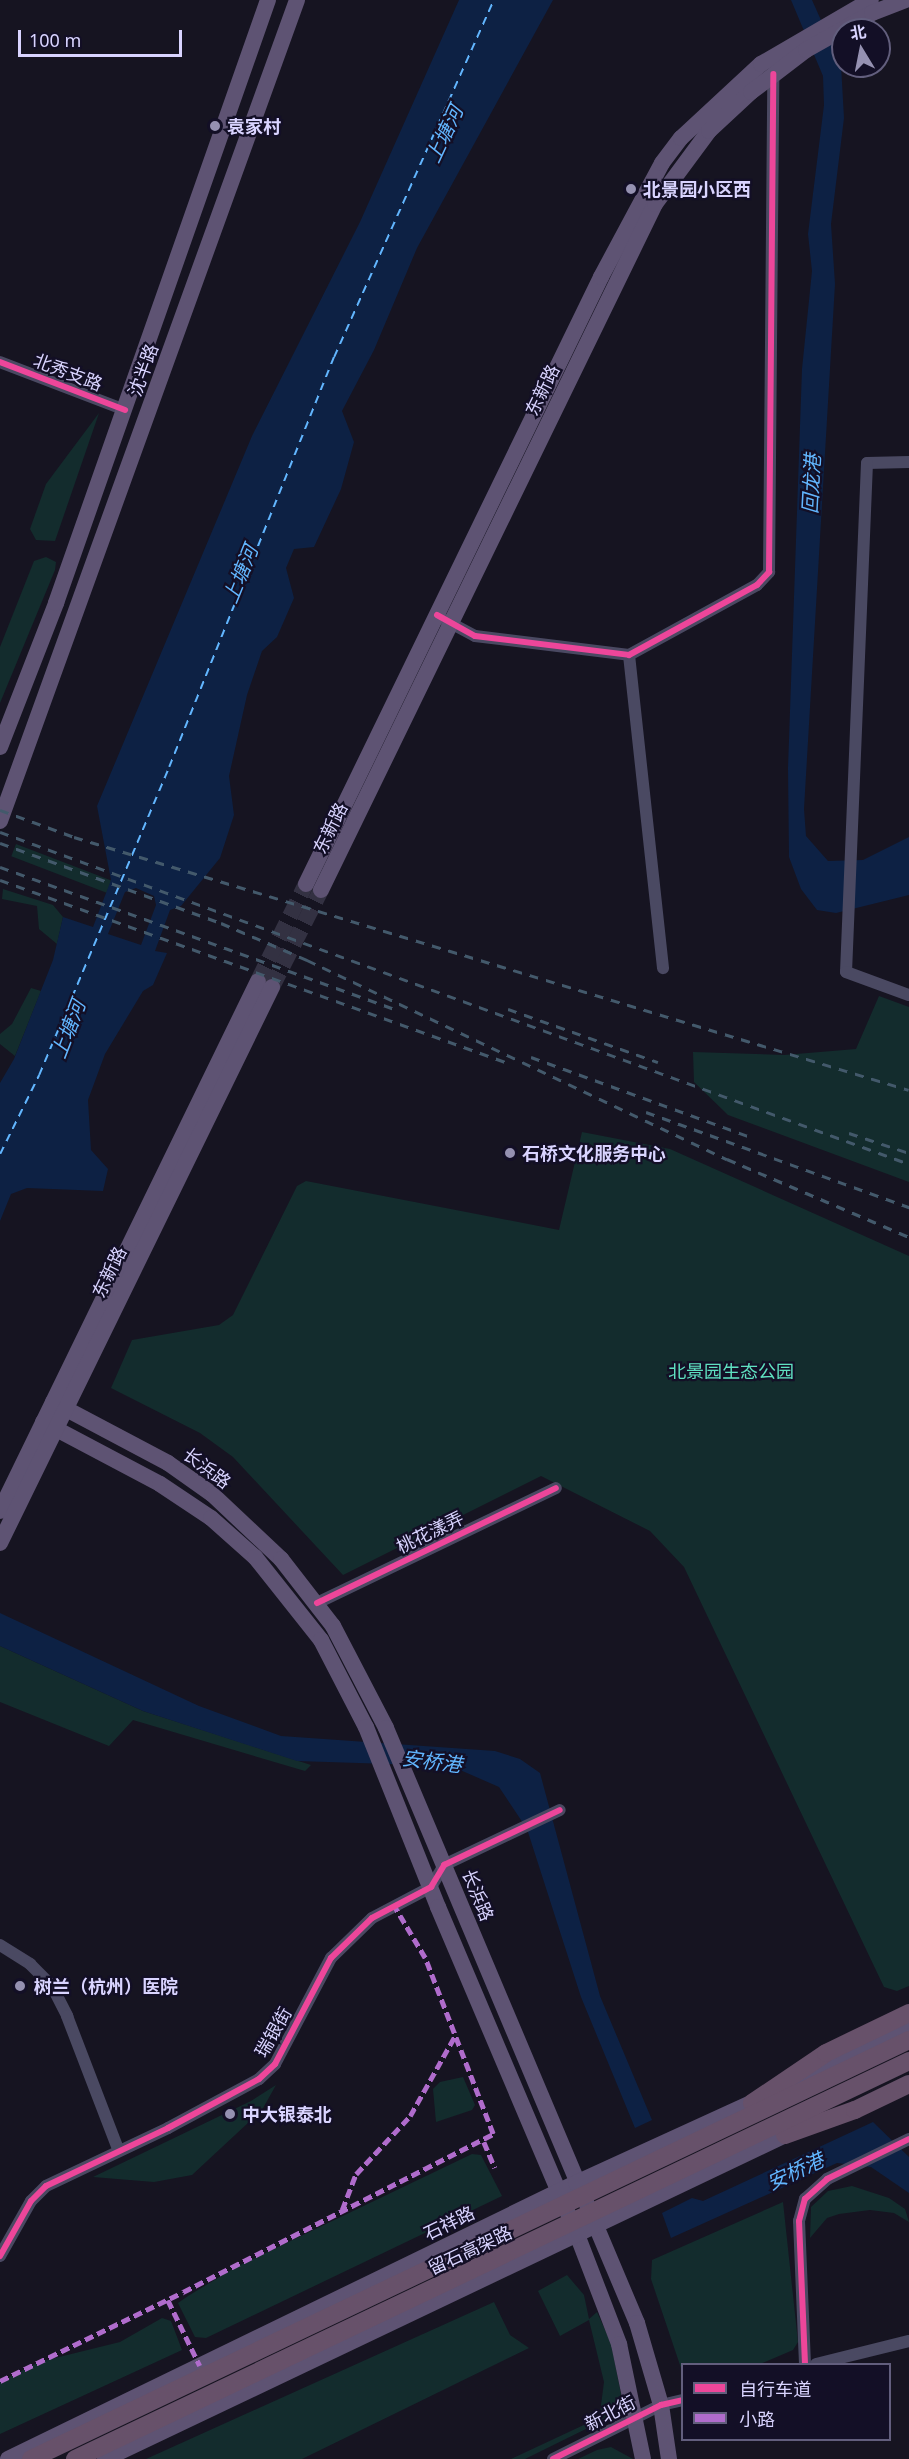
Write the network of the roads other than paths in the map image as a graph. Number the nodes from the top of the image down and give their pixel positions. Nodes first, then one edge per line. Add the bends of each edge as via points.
1 (268, 0) edge
2 (297, 0) edge
3 (871, 0) edge
4 (906, 0) edge
5 (845, 18) edge
6 (858, 18) edge
7 (831, 28) edge
8 (802, 45) junction
9 (773, 74) junction
10 (0, 362) edge
11 (125, 410) junction
12 (909, 462) edge
13 (443, 619) junction
14 (629, 655) junction
15 (0, 747) edge
16 (0, 821) edge
17 (314, 887) tunnel mouth
18 (663, 968) dead end
19 (265, 984) tunnel mouth
20 (909, 995) edge
21 (59, 1405) junction
22 (49, 1425) junction
23 (556, 1488) dead end
24 (0, 1511) edge
25 (0, 1543) edge
26 (316, 1603) junction
27 (560, 1810) dead end
28 (444, 1865) junction
29 (431, 1887) junction
30 (0, 1945) edge
31 (909, 2013) edge
32 (909, 2027) edge
33 (909, 2040) edge
34 (909, 2061) edge
35 (909, 2075) edge
36 (909, 2084) edge
37 (752, 2103) junction
38 (785, 2135) junction
39 (909, 2139) edge
40 (118, 2149) junction
41 (576, 2183) junction
42 (556, 2193) junction
43 (598, 2227) junction
44 (578, 2236) junction
45 (0, 2256) edge
46 (909, 2341) edge
47 (805, 2363) edge
48 (820, 2363) edge
49 (681, 2400) edge
50 (661, 2405) junction
51 (636, 2417) junction
52 (8, 2459) edge
53 (31, 2459) edge
54 (75, 2459) edge
55 (105, 2459) edge
56 (553, 2459) edge
57 (643, 2459) edge
58 (669, 2459) edge

1 - 11 main road, 沈半路
2 - 16 main road, 沈半路
3 - 5 main road, 东新路
4 - 6 main road, 东新路
7 - 8 main road, 东新路
8 - 9 main road, 东新路
8 - 13 main road, 东新路 via 761,64 718,101 662,164 628,220
9 - 13 main road, 东新路 via 709,131 655,204
9 - 14 street via 769,572 757,585
10 - 11 street, 北秀支路
11 - 15 main road, 沈半路
12 - 20 street via 867,463 846,972
13 - 14 street via 475,636
13 - 17 main road, 东新路
14 - 18 street
19 - 21 main road, 东新路
21 - 22 main road, 东新路
21 - 26 main road, 长浜路 via 168,1463 212,1494 281,1559
22 - 24 main road, 东新路
22 - 25 main road, 东新路
22 - 29 main road via 160,1484 211,1518 255,1557 321,1640 360,1714
23 - 26 street, 桃花漾弄
26 - 28 main road, 长浜路 via 375,1705
27 - 28 street
28 - 29 street
28 - 41 main road, 长浜路
29 - 40 street, 瑞银街 via 372,1918 347,1938 331,1958 275,2064 259,2079 168,2128
29 - 42 main road
30 - 40 street via 30,1964 52,1986 68,2016
31 - 37 highway via 826,2053
32 - 37 main road, 石祥路
33 - 53 highway, 留石高架路, bridge
34 - 54 highway, 留石高架路, bridge
35 - 38 main road
36 - 38 highway via 855,2110
37 - 41 main road, 石祥路
38 - 43 main road
39 - 47 street via 813,2189 801,2207
40 - 45 street, 瑞银街 via 46,2186 31,2201
41 - 42 main road, 石祥路
41 - 43 main road, 长浜路
42 - 44 main road
42 - 52 main road, 石祥路
43 - 44 main road
43 - 50 main road, 长浜路 via 637,2323
44 - 51 main road via 619,2344
44 - 55 main road
46 - 48 street
49 - 50 street, 新北街
50 - 51 street, 新北街
50 - 58 main road, 长浜路
51 - 56 street, 新北街
51 - 57 main road

